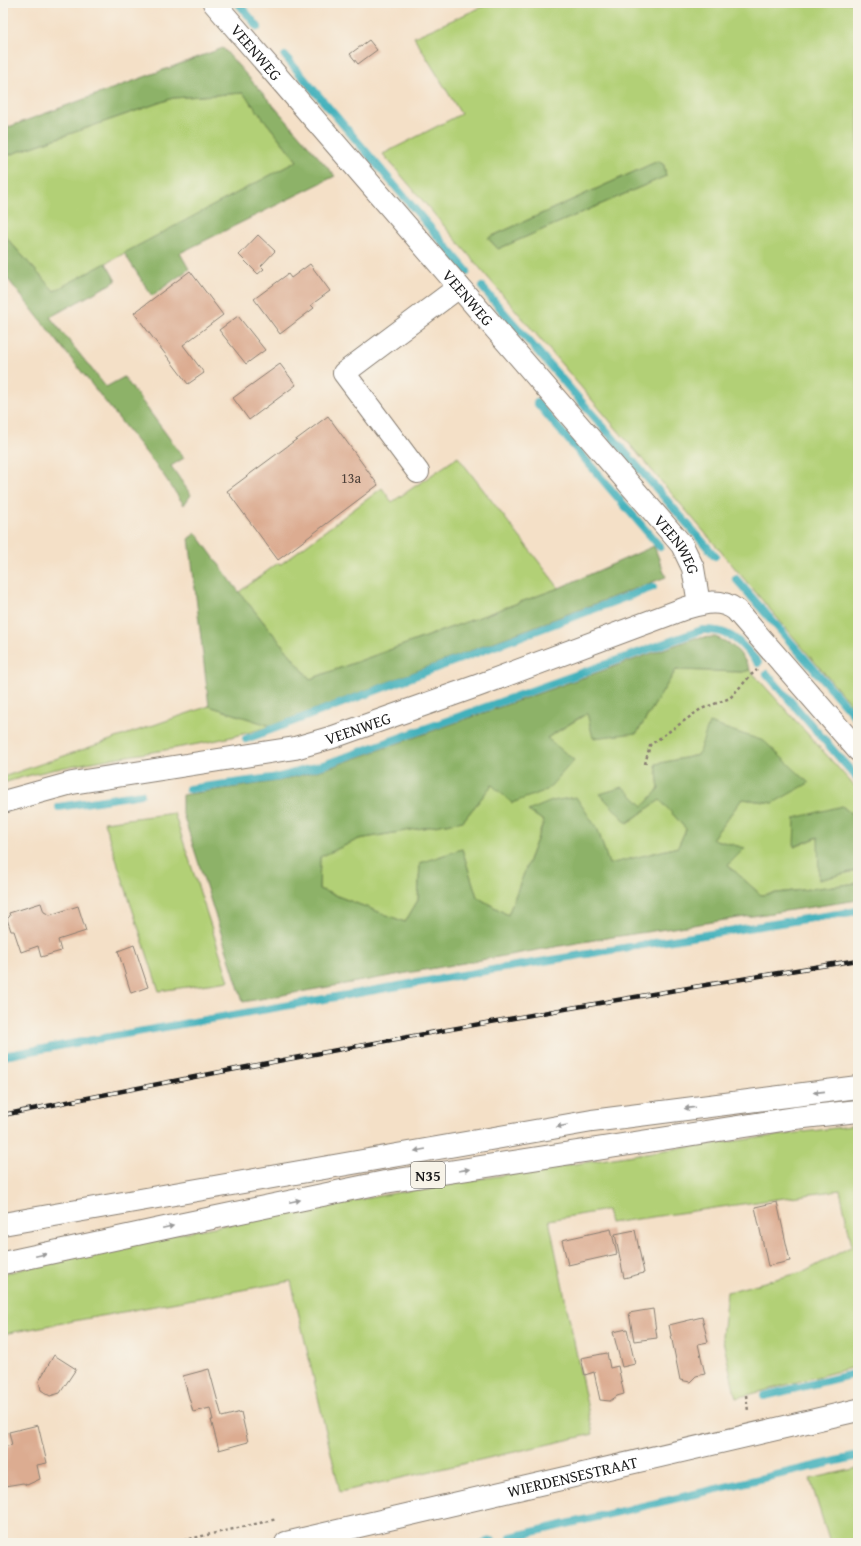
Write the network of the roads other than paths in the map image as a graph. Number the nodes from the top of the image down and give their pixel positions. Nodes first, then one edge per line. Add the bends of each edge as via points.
1 (214, 3) edge
2 (459, 287) junction
3 (418, 472) dead end
4 (699, 604) junction
5 (858, 750) edge
6 (3, 802) edge
7 (858, 1087) edge
8 (858, 1111) edge
9 (3, 1224) edge
10 (3, 1263) edge
11 (858, 1410) edge
12 (286, 1543) edge

1 - 2 street, VEENWEG
2 - 3 street via 344,374
2 - 4 street, VEENWEG via 682,545 693,568
4 - 5 street, VEENWEG via 711,602 730,605 740,614
4 - 6 street, VEENWEG via 470,689 295,748 72,783
7 -> 9 street, N35 via 592,1121
10 -> 8 street, N35 via 385,1182 794,1118
11 - 12 street, WIERDENSESTRAAT

